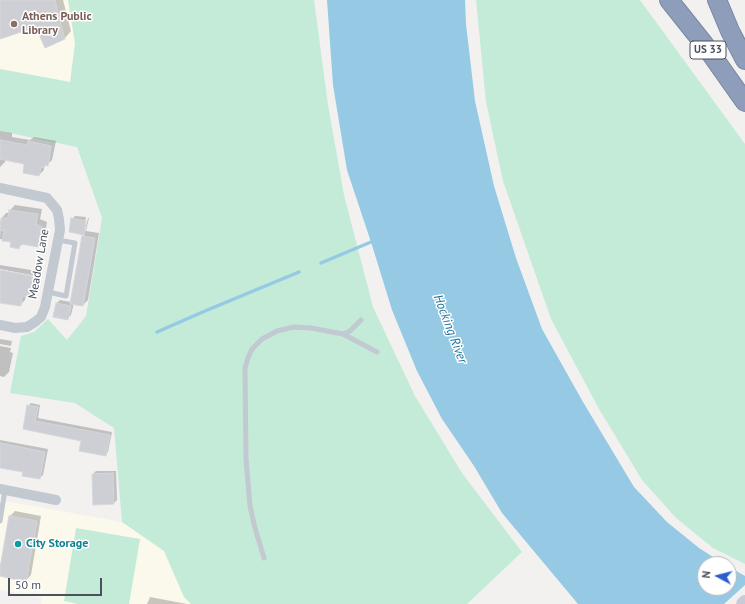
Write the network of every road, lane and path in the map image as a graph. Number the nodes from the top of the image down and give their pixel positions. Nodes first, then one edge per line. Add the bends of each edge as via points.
1 (669, 0) edge
2 (717, 0) edge
3 (730, 30) junction
4 (745, 51) edge
5 (745, 60) edge
6 (745, 102) edge
7 (0, 188) edge
8 (58, 240) junction
9 (48, 292) junction
10 (361, 320) dead end
11 (0, 325) edge
12 (343, 334) junction
13 (377, 352) dead end
14 (3, 490) edge
15 (56, 500) dead end
16 (0, 521) edge
17 (264, 558) dead end

1 - 6 highway, US 33
2 - 3 highway
3 - 4 highway
3 - 5 highway
7 - 8 street, Meadow Lane via 47,198 57,210 60,230
8 - 9 street, Meadow Lane
8 - 9 lane via 75,243 66,296
9 - 11 street, Meadow Lane via 41,317 35,322 20,328
10 - 12 lane
12 - 13 lane
12 - 17 lane via 311,328 277,330 262,339 252,349 248,358 245,368 248,491
14 - 15 street
14 - 16 lane

